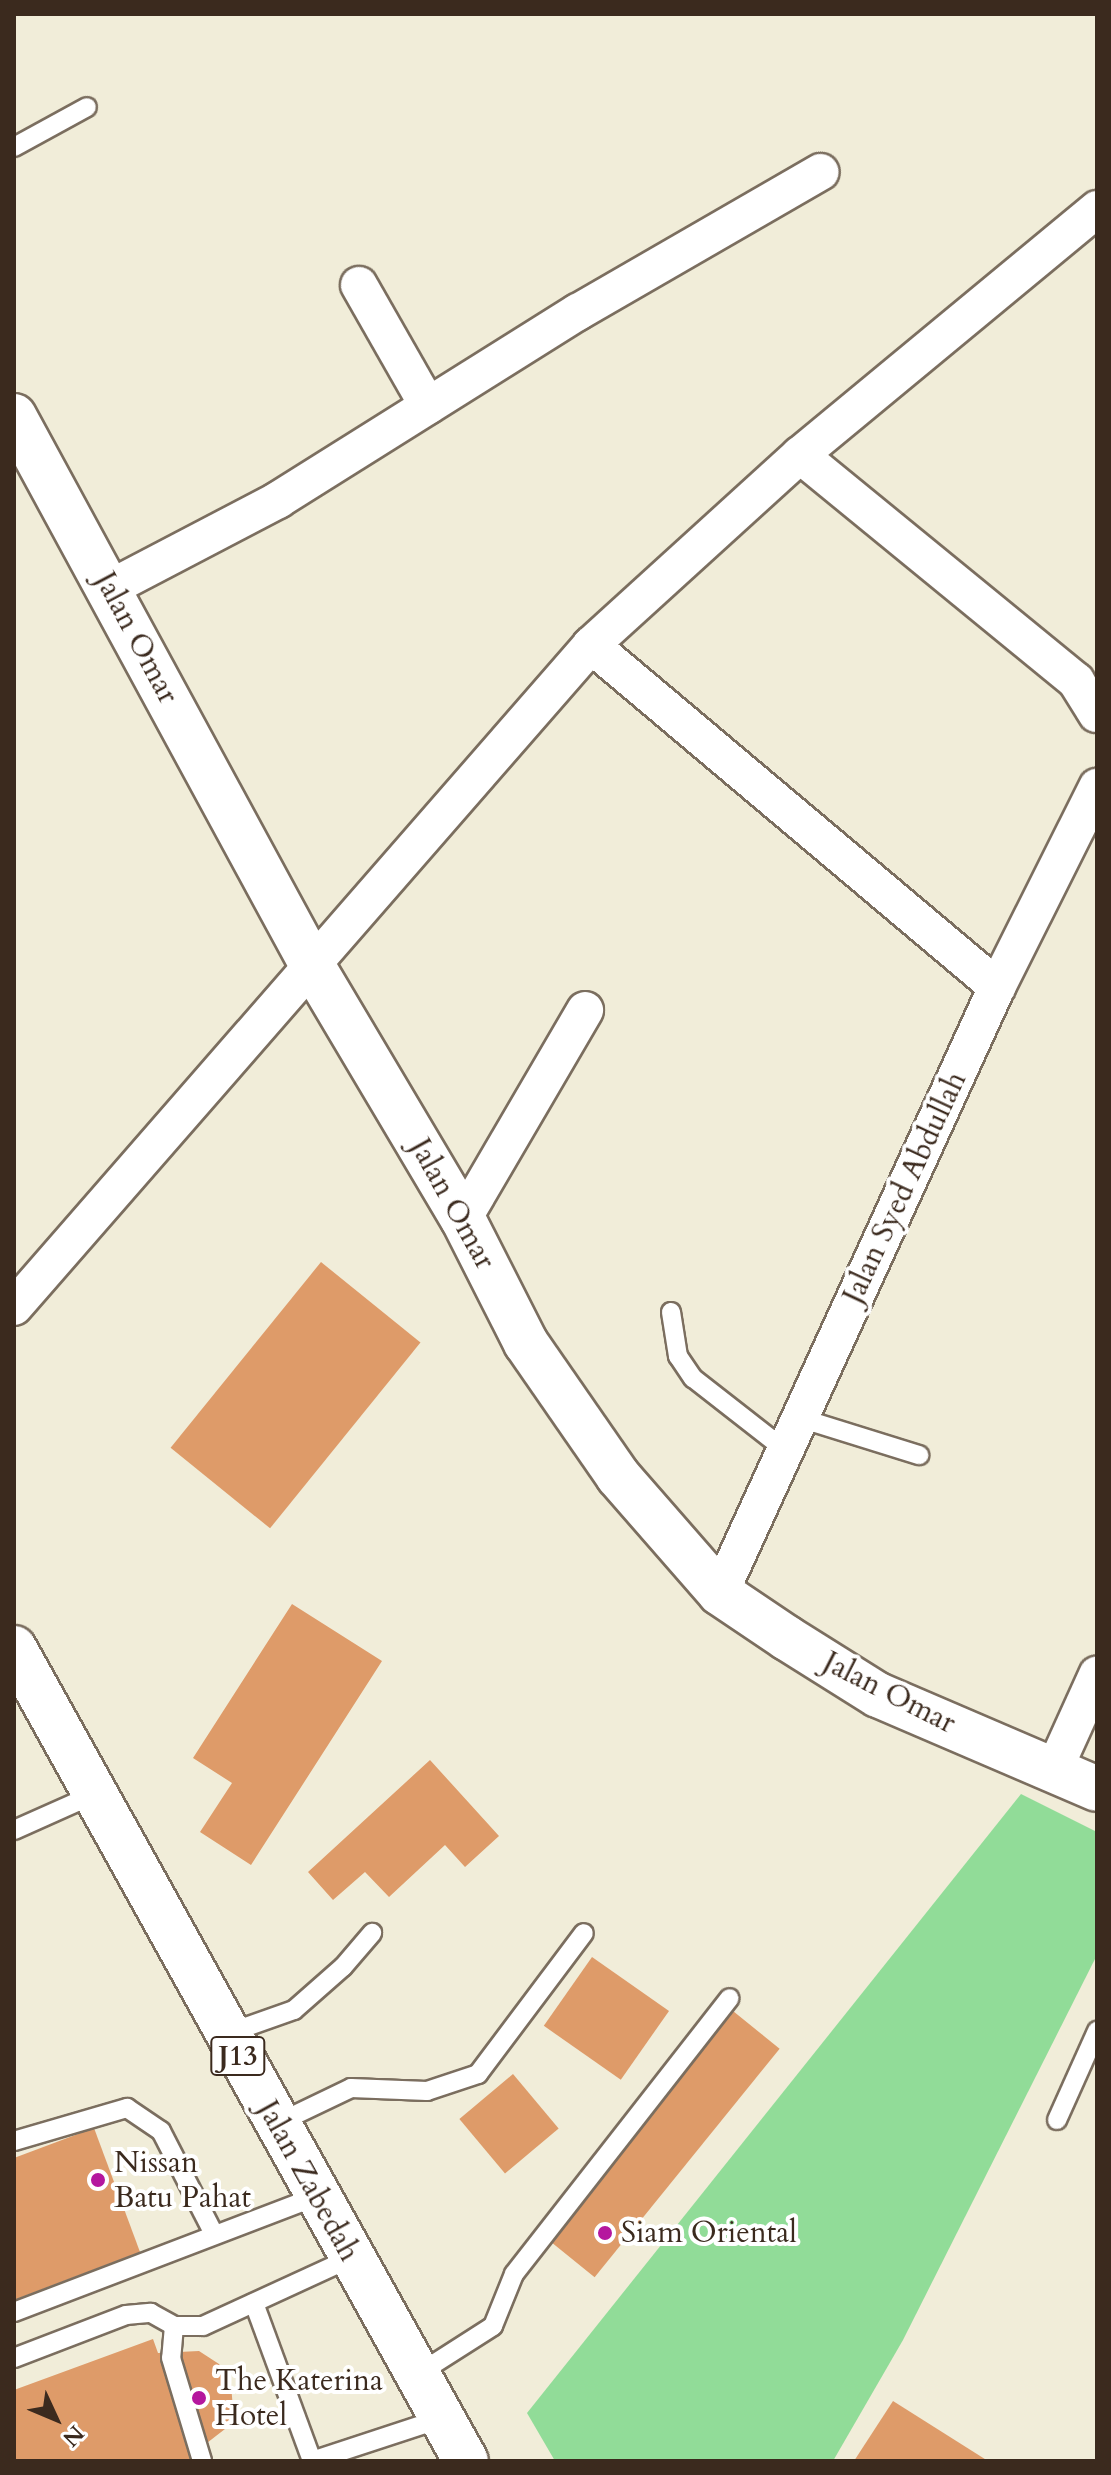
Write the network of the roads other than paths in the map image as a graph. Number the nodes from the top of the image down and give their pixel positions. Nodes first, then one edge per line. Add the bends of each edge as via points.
1 (87, 107) dead end
2 (14, 147) edge
3 (820, 172) dead end
4 (1097, 209) edge
5 (359, 285) dead end
6 (428, 406) junction
7 (14, 416) edge
8 (800, 455) junction
9 (110, 588) junction
10 (591, 645) junction
11 (1097, 714) edge
12 (1097, 787) edge
13 (312, 965) junction
14 (997, 987) junction
15 (585, 1010) dead end
16 (463, 1219) junction
17 (14, 1307) edge
18 (671, 1312) dead end
19 (792, 1434) junction
20 (919, 1455) dead end
21 (720, 1593) junction
22 (14, 1648) edge
23 (1097, 1675) edge
24 (1053, 1772) junction
25 (1097, 1789) edge
26 (97, 1793) junction
27 (14, 1830) edge
28 (372, 1933) dead end
29 (584, 1933) dead end
30 (730, 1998) dead end
31 (1097, 2031) edge
32 (226, 2034) junction
33 (1057, 2120) dead end
34 (275, 2124) junction
35 (14, 2141) edge
36 (317, 2196) junction
37 (214, 2234) junction
38 (351, 2258) junction
39 (254, 2303) junction
40 (14, 2312) edge
41 (174, 2326) junction
42 (14, 2358) edge
43 (418, 2374) junction
44 (443, 2418) junction
45 (202, 2461) edge
46 (466, 2461) edge

1 - 2 lane
3 - 6 street
4 - 8 street
5 - 6 street
6 - 9 street via 278,500
7 - 9 street, Jalan Omar
8 - 10 street
8 - 11 street via 1076,681
9 - 13 street, Jalan Omar
10 - 13 street
10 - 14 street
12 - 14 street, Jalan Syed Abdullah
13 - 16 street, Jalan Omar
13 - 17 street
14 - 19 street, Jalan Syed Abdullah
15 - 16 street
16 - 21 street, Jalan Omar via 526,1343 618,1476
18 - 19 lane via 678,1356 693,1378
19 - 20 lane
19 - 21 street, Jalan Syed Abdullah
21 - 24 street, Jalan Omar via 878,1695
22 - 26 street, Jalan Zabedah / J13
23 - 24 street
24 - 25 street, Jalan Omar
26 - 27 lane
26 - 32 street, Jalan Zabedah / J13
28 - 32 lane via 294,2010
29 - 34 lane via 478,2074 427,2091 351,2088
30 - 43 lane via 514,2274 493,2326
31 - 33 lane
32 - 34 street, Jalan Zabedah / J13
34 - 36 street, Jalan Zabedah / J13
35 - 37 lane via 127,2108 161,2131
36 - 37 lane
36 - 38 street, Jalan Zabedah / J13
37 - 40 lane
38 - 39 lane
38 - 43 street, Jalan Zabedah / J13
39 - 41 lane via 203,2326
39 - 44 lane via 312,2461
41 - 42 lane via 151,2313 126,2315
41 - 45 lane via 171,2358
43 - 44 street, Jalan Zabedah / J13
44 - 46 street, Jalan Zabedah / J13

